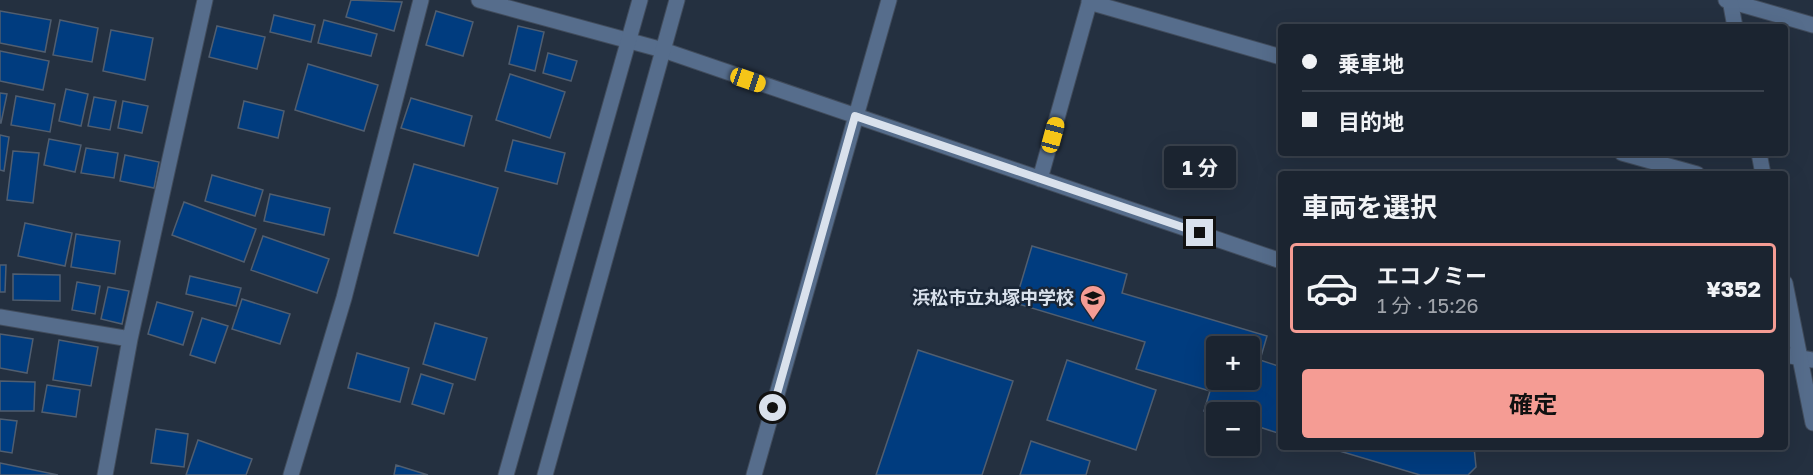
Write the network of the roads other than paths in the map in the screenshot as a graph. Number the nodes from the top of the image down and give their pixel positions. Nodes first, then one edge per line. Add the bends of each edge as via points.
1 (205, 0) edge
2 (421, 0) edge
3 (479, 0) edge
4 (640, 0) edge
5 (677, 0) edge
6 (889, 0) edge
7 (1729, 0) edge
8 (1090, 1) edge
9 (1734, 24) edge
10 (1813, 25) edge
11 (629, 39) junction
12 (663, 50) junction
13 (1278, 56) edge
14 (855, 116) junction
15 (1633, 156) edge
16 (1760, 156) edge
17 (1686, 171) edge
18 (1762, 171) edge
19 (1040, 179) junction
20 (1278, 260) edge
21 (1788, 299) edge
22 (0, 317) edge
23 (130, 339) junction
24 (1799, 358) edge
25 (1813, 423) edge
26 (105, 475) edge
27 (291, 475) edge
28 (506, 475) edge
29 (545, 475) edge
30 (754, 475) edge

1 - 23 street
2 - 27 street via 344,298
3 - 11 street
4 - 11 street
5 - 12 street
6 - 14 street
7 - 9 street
7 - 10 street
8 - 13 street
8 - 19 street
11 - 12 street
11 - 28 street
12 - 14 street
12 - 29 street
14 - 19 street
14 - 30 street
15 - 17 street
16 - 18 street
19 - 20 street
21 - 24 street
22 - 23 street
23 - 26 street
24 - 25 street

